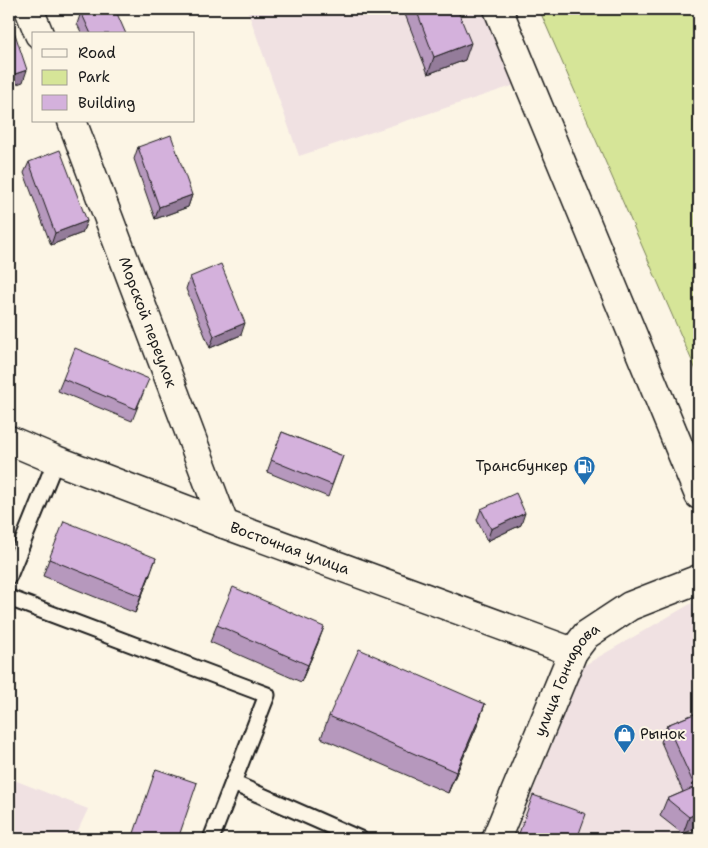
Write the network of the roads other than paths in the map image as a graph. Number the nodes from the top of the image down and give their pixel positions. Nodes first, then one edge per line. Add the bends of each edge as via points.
1 (30, 9) edge
2 (498, 9) edge
3 (38, 32) edge
4 (72, 122) edge
5 (9, 440) edge
6 (56, 460) junction
7 (699, 495) edge
8 (224, 524) junction
9 (9, 576) edge
10 (699, 579) edge
11 (9, 598) edge
12 (573, 652) junction
13 (233, 783) junction
14 (211, 839) edge
15 (360, 839) edge
16 (496, 839) edge

1 - 3 street
2 - 7 street
4 - 8 street, Морской переулок
5 - 6 street, Восточная улица
6 - 8 street, Восточная улица
6 - 9 lane
8 - 12 street, Восточная улица
10 - 12 street, улица Гончарова via 630,606 586,635
11 - 13 lane via 267,695
12 - 16 street, улица Гончарова
13 - 14 lane
13 - 15 lane

